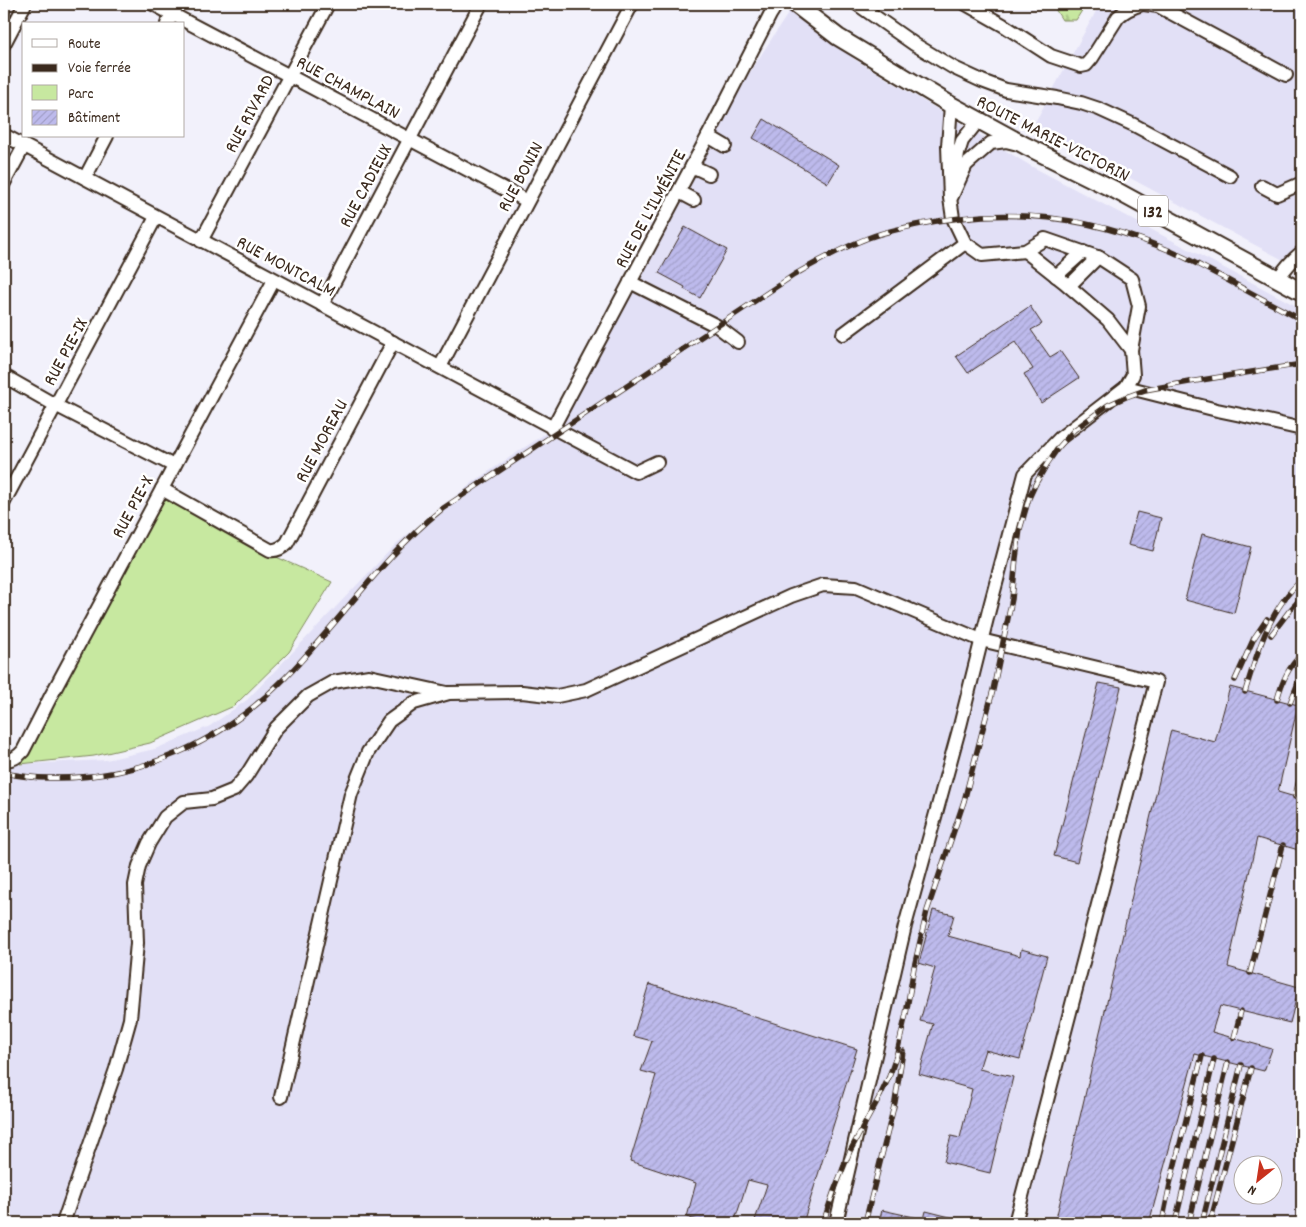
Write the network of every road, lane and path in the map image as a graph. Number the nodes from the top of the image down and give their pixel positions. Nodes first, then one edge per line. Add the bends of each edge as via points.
1 (25, 4) edge
2 (153, 4) edge
3 (328, 4) edge
4 (481, 4) edge
5 (632, 4) edge
6 (778, 4) edge
7 (795, 4) edge
8 (856, 4) edge
9 (966, 4) edge
10 (1143, 4) edge
11 (172, 14) edge
12 (4, 44) edge
13 (1286, 75) dead end
14 (289, 76) junction
15 (950, 105) junction
16 (978, 121) junction
17 (4, 135) edge
18 (708, 136) junction
19 (106, 138) edge
20 (409, 139) junction
21 (24, 146) junction
22 (725, 146) dead end
23 (1026, 146) junction
24 (692, 166) junction
25 (709, 174) dead end
26 (1230, 176) dead end
27 (85, 178) junction
28 (4, 183) edge
29 (1302, 183) edge
30 (1262, 186) dead end
31 (678, 192) junction
32 (950, 198) junction
33 (694, 200) dead end
34 (526, 201) junction
35 (156, 217) junction
36 (201, 241) junction
37 (966, 243) junction
38 (1026, 251) junction
39 (1083, 252) junction
40 (1302, 252) edge
41 (1098, 257) junction
42 (1056, 276) junction
43 (1278, 279) junction
44 (274, 280) junction
45 (630, 282) junction
46 (1069, 286) junction
47 (1302, 292) edge
48 (322, 305) junction
49 (1137, 316) junction
50 (1113, 326) junction
51 (843, 334) dead end
52 (393, 342) junction
53 (738, 342) dead end
54 (1131, 350) junction
55 (440, 367) junction
56 (4, 376) edge
57 (1126, 387) junction
58 (56, 405) junction
59 (552, 429) junction
60 (1302, 429) edge
61 (657, 462) dead end
62 (174, 466) junction
63 (162, 489) junction
64 (4, 502) edge
65 (981, 640) junction
66 (449, 694) junction
67 (4, 760) edge
68 (281, 1097) dead end
69 (63, 1223) edge
70 (836, 1223) edge
71 (1015, 1223) edge

1 - 12 street
2 - 11 street, RUE CHAMPLAIN
3 - 14 street, RUE RIVARD
4 - 20 street, RUE CADIEUX
5 - 34 street, RUE BONIN
6 - 18 street, RUE DE L'ILMÉNITE
7 - 15 main road, ROUTE MARIE-VICTORIN / 132 via 838,37
8 - 26 street via 914,44 982,81 1006,90 1099,109
9 - 10 street via 1051,56 1082,66 1092,58 1118,17 1133,6
10 - 13 street via 1158,6
11 - 14 street, RUE CHAMPLAIN
14 - 20 street, RUE CHAMPLAIN
14 - 36 street, RUE RIVARD
15 - 16 main road, ROUTE MARIE-VICTORIN / 132
15 - 32 street
16 - 23 main road, ROUTE MARIE-VICTORIN / 132
16 - 32 street via 962,141
17 - 21 street, RUE MONTCALM
18 - 22 street
18 - 24 street, RUE DE L'ILMÉNITE
19 - 27 street
20 - 34 street, RUE CHAMPLAIN
20 - 48 street, RUE CADIEUX
21 - 27 street, RUE MONTCALM
21 - 28 street
23 - 32 street via 1006,141 991,142 966,165
23 - 43 main road, ROUTE MARIE-VICTORIN / 132 via 1115,190
24 - 25 street
24 - 31 street, RUE DE L'ILMÉNITE
27 - 35 street, RUE MONTCALM
29 - 30 street via 1277,194
31 - 33 street
31 - 45 street, RUE DE L'ILMÉNITE
32 - 37 street via 953,218
34 - 55 street, RUE BONIN
35 - 36 street, RUE MONTCALM
35 - 58 street, RUE PIE-IX
36 - 44 street, RUE MONTCALM
37 - 38 street via 982,254
37 - 51 street
38 - 39 street via 1045,239
38 - 42 street
39 - 41 street
39 - 42 street
40 - 43 street
41 - 46 street
41 - 49 street via 1132,279 1139,306
42 - 46 street
43 - 47 main road, ROUTE MARIE-VICTORIN / 132
44 - 48 street, RUE MONTCALM
44 - 62 street, RUE PIE-X
45 - 53 street via 718,326
45 - 59 street, RUE DE L'ILMÉNITE
46 - 50 street
48 - 52 street, RUE MONTCALM
49 - 50 street
49 - 54 street
50 - 54 street
52 - 55 street, RUE MONTCALM
52 - 63 street, RUE MOREAU via 282,548 275,551 265,547
54 - 57 street via 1133,375
55 - 59 street, RUE MONTCALM
56 - 58 street
57 - 60 street
57 - 65 street via 1060,438 1025,474
58 - 62 street
58 - 64 street, RUE PIE-IX
59 - 61 street, RUE MONTCALM via 636,472
62 - 63 street, RUE PIE-X
63 - 67 street, RUE PIE-X via 23,751 13,759
65 - 66 street via 856,587 824,585 791,596 586,690 557,696 522,692
65 - 70 street via 906,926
65 - 71 street via 1156,682
66 - 68 street via 414,703 389,721 368,752 351,794
66 - 69 street via 368,676 333,682 308,696 276,728 234,790 212,799 184,802 165,817 139,866 135,885 137,943 130,1019

